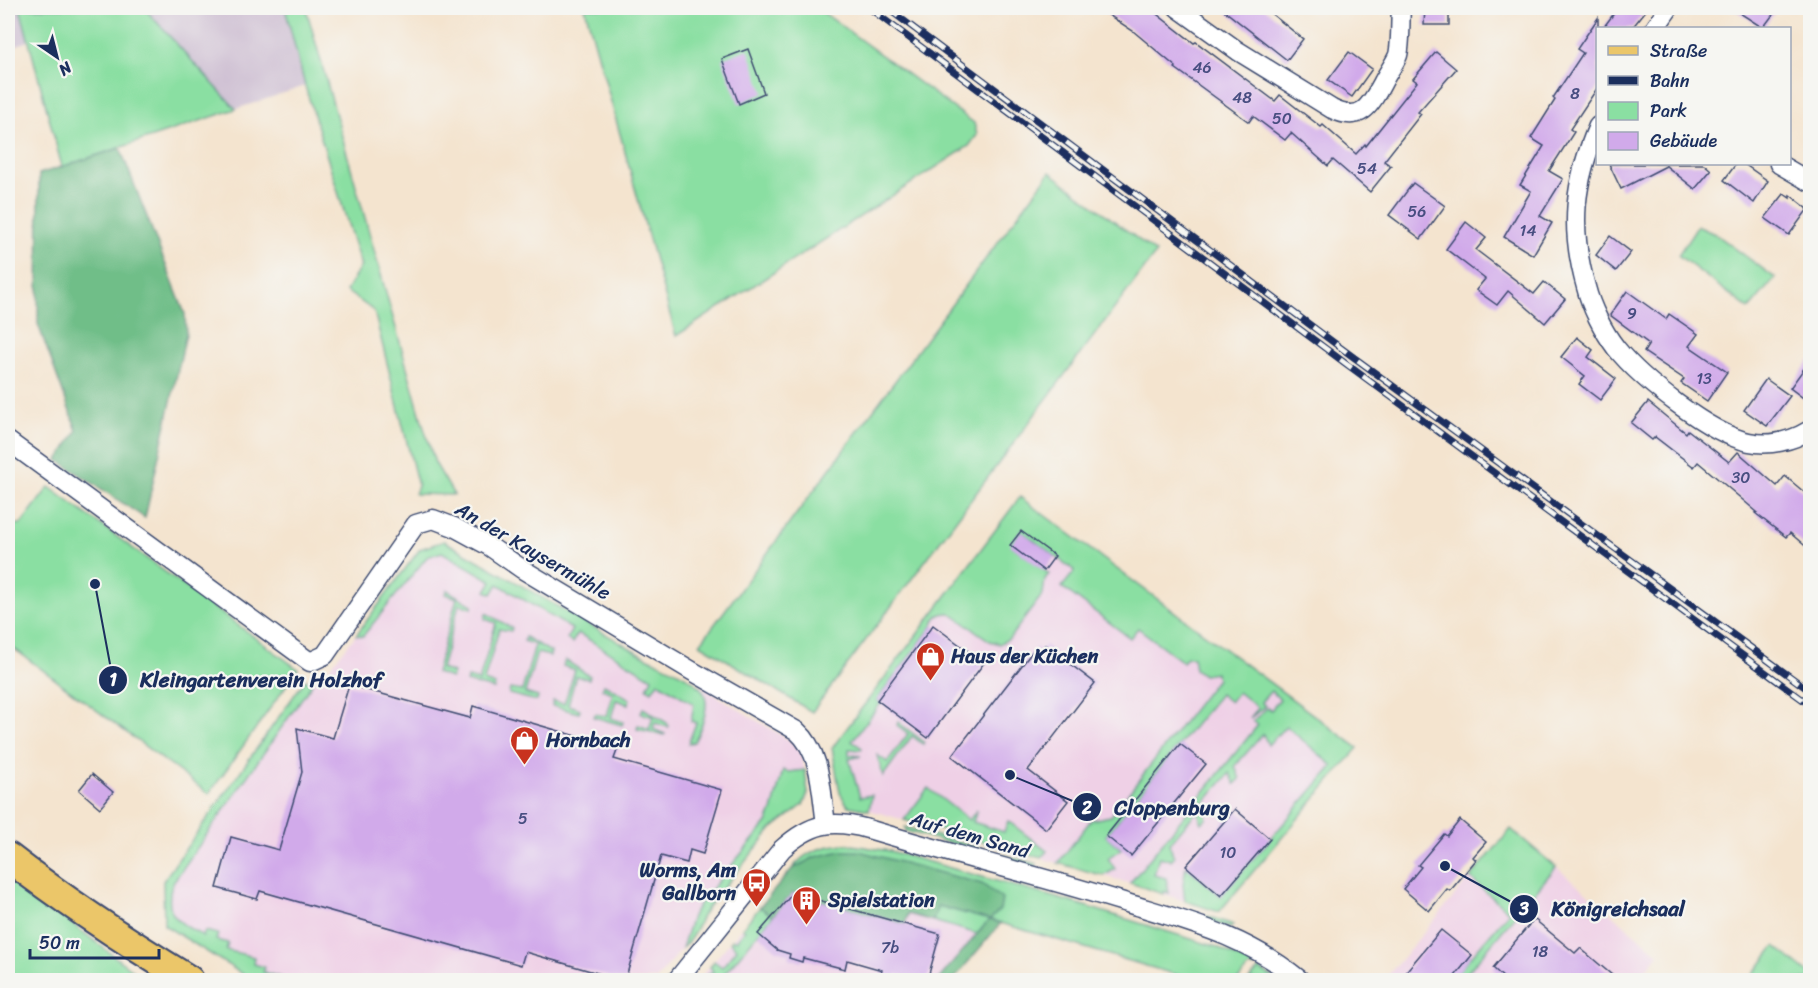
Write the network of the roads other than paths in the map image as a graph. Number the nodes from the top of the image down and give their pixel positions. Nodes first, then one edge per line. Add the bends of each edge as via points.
1 (1178, 8) edge
2 (1401, 8) edge
3 (1669, 8) edge
4 (1656, 27) edge
5 (1596, 130) edge
6 (1781, 165) edge
7 (1810, 182) edge
8 (1810, 430) edge
9 (8, 441) edge
10 (826, 824) junction
11 (8, 857) edge
12 (189, 981) edge
13 (678, 981) edge
14 (1300, 981) edge

1 - 2 street via 1332,109 1351,115 1369,106 1398,55
3 - 4 street
5 - 8 street via 1578,184 1576,242 1586,288 1616,347 1647,379 1732,437 1766,443 1785,441
6 - 7 street
9 - 10 street, An der Kaysermühle via 310,662 325,655 416,524 433,519 454,526 804,737 813,752
10 - 13 street, Auf dem Sand via 809,828 782,849
10 - 14 street, Auf dem Sand via 861,827 1214,931 1253,948
11 - 12 main road via 100,925

